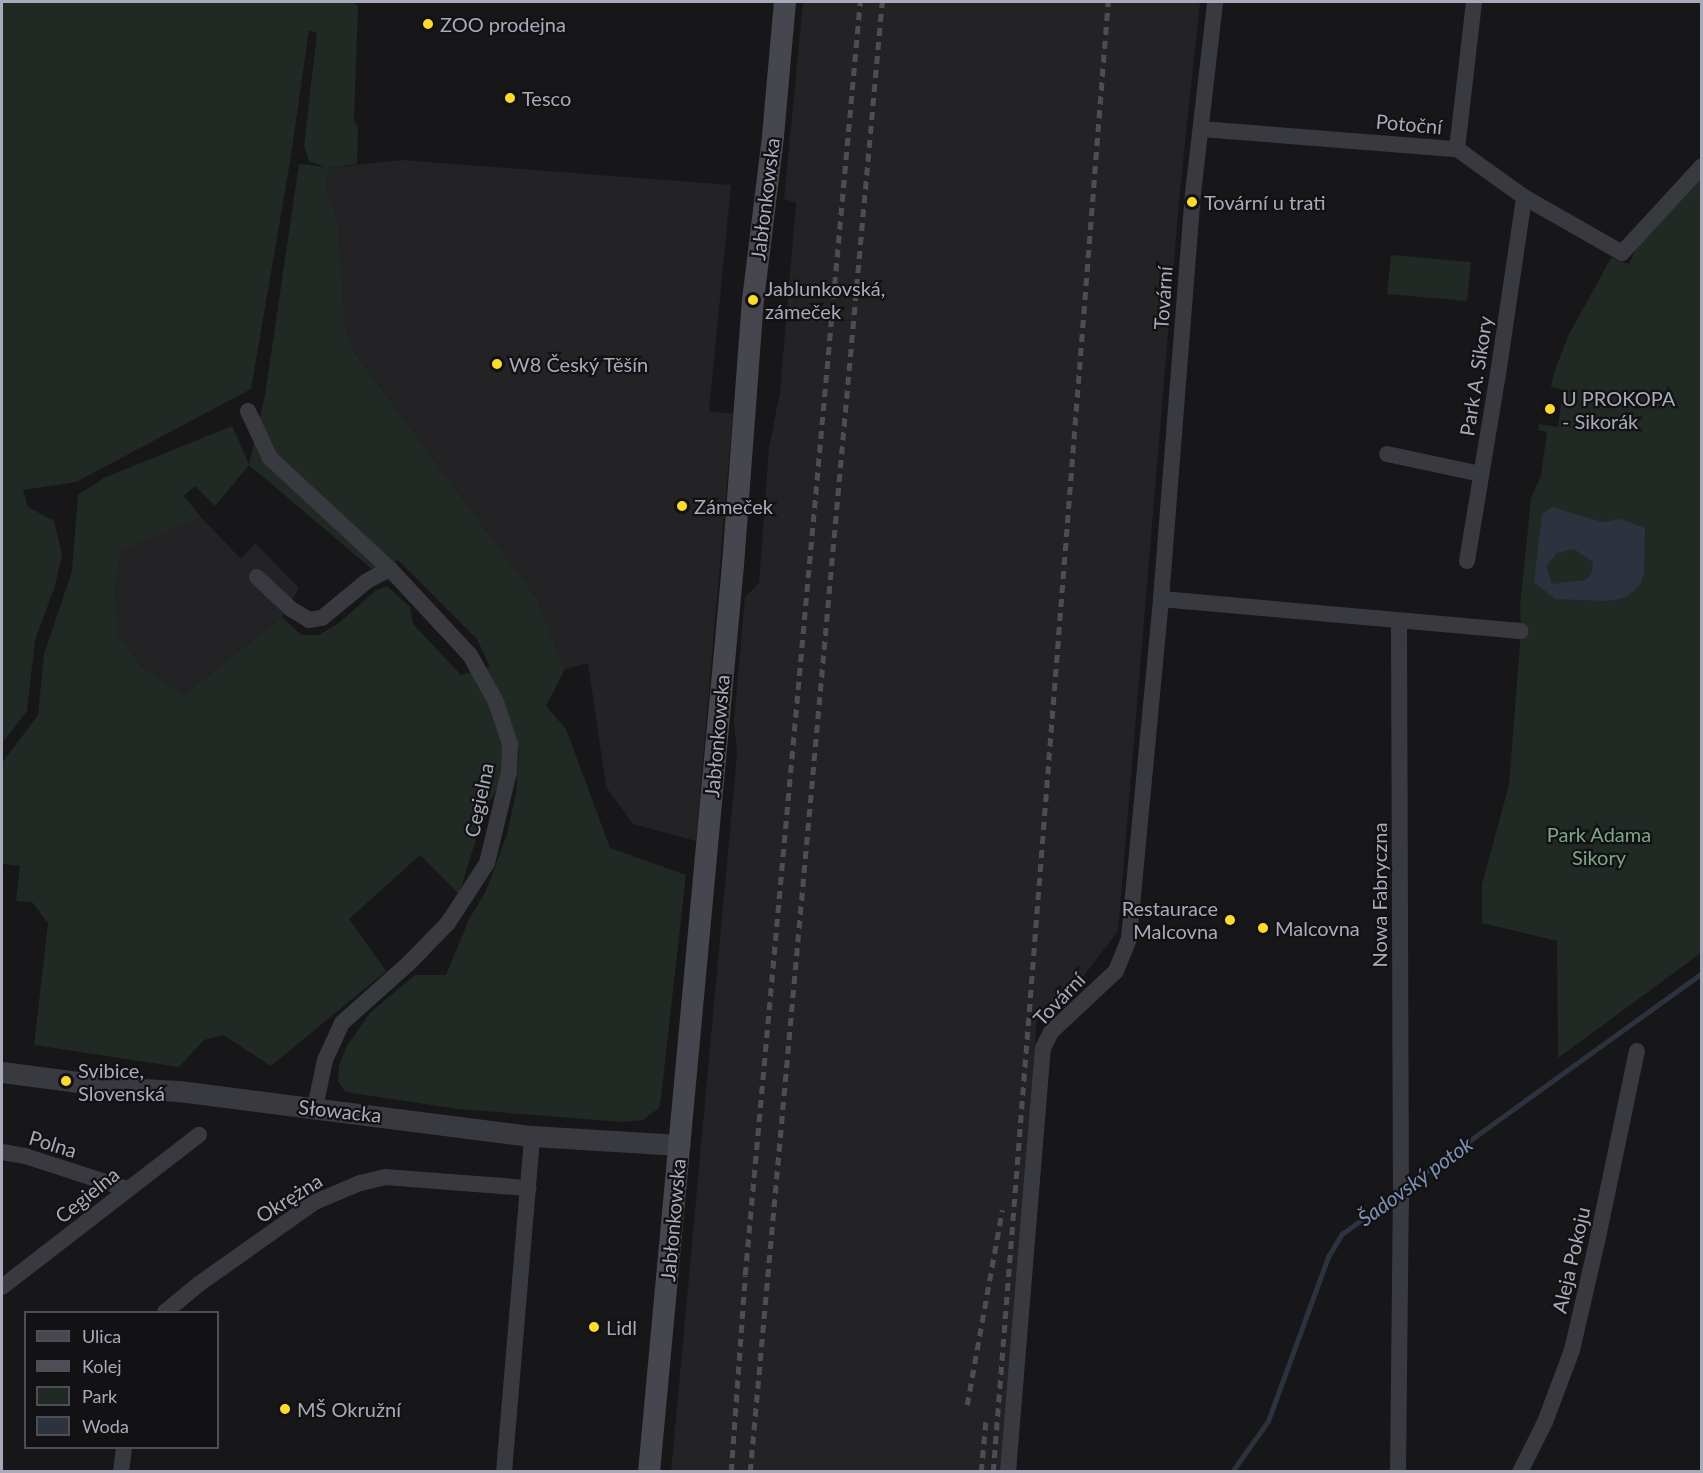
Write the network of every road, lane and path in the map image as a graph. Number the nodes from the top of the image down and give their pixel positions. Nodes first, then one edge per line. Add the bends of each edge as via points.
1 (785, 2) edge
2 (1215, 2) edge
3 (1473, 2) edge
4 (1201, 129) junction
5 (1457, 149) junction
6 (1701, 166) edge
7 (1524, 197) junction
8 (248, 411) dead end
9 (1387, 454) dead end
10 (1481, 474) junction
11 (1467, 561) dead end
12 (390, 568) junction
13 (257, 577) dead end
14 (1161, 599) junction
15 (1399, 621) junction
16 (1521, 630) dead end
17 (1637, 1051) dead end
18 (2, 1072) edge
19 (315, 1108) junction
20 (199, 1134) dead end
21 (532, 1136) junction
22 (680, 1145) junction
23 (2, 1152) edge
24 (529, 1188) junction
25 (127, 1189) junction
26 (2, 1287) edge
27 (166, 1311) edge
28 (124, 1449) edge
29 (1529, 1464) edge
30 (121, 1472) edge
31 (504, 1472) edge
32 (649, 1472) edge
33 (1008, 1472) edge
34 (1398, 1472) edge
35 (1520, 1472) edge

1 - 22 main road, Jabłonkowska via 753,300
2 - 4 street, Tovární
3 - 5 street
4 - 5 street, Potoční
4 - 14 street, Tovární via 1191,202
5 - 7 street, Potoční
6 - 7 street, Potoční via 1622,252
7 - 10 street, Park A. Sikory
8 - 12 street, Cegielna via 270,458
9 - 10 street
10 - 11 street, Park A. Sikory
12 - 13 street via 367,581 322,618 309,620
12 - 19 street, Cegielna via 470,655 504,722 510,744 509,772 487,863 448,922 342,1023 326,1060
14 - 15 street
14 - 33 street, Tovární via 1129,938 1116,971 1051,1032 1043,1048
15 - 16 street
15 - 34 street, Nowa Fabryczna
17 - 29 street, Aleja Pokoju via 1572,1350
18 - 19 street, Słowacka
19 - 21 street, Słowacka
20 - 25 street, Cegielna
21 - 22 street, Słowacka
21 - 24 street
22 - 32 main road, Jabłonkowska
23 - 25 street, Polna
24 - 27 street, Okrężna via 385,1177 360,1183 315,1202
24 - 31 street
25 - 26 street, Cegielna
28 - 30 street
29 - 35 street, Aleja Pokoju

